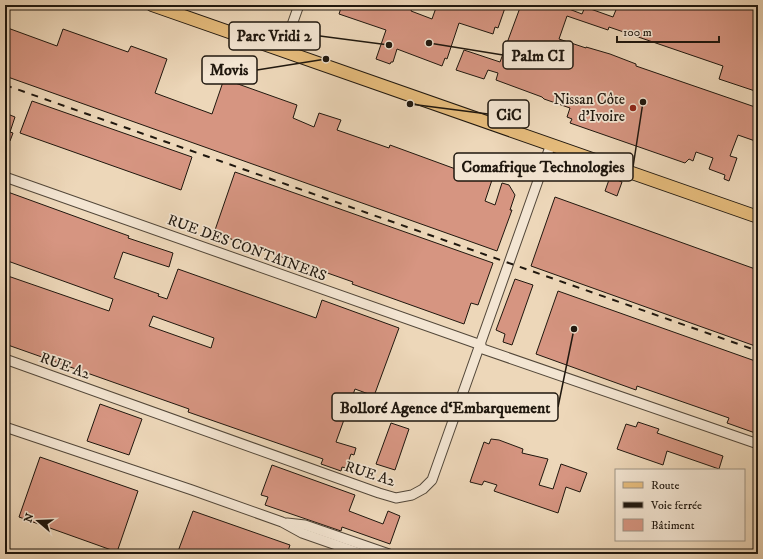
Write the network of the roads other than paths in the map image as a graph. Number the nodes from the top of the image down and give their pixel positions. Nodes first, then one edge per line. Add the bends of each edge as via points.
1 (152, 5) edge
2 (299, 5) edge
3 (283, 50) junction
4 (551, 144) junction
5 (5, 177) edge
6 (758, 217) edge
7 (480, 347) junction
8 (5, 359) edge
9 (5, 427) edge
10 (758, 444) edge
11 (282, 522) junction
12 (362, 554) edge
13 (389, 554) edge

1 - 3 main road
2 - 3 street
3 - 4 main road
4 - 6 main road
4 - 7 street, RUE A2
5 - 7 street, RUE DES CONTAINERS
7 - 8 street, RUE A2 via 432,480 423,490 396,498
7 - 10 street, RUE DES CONTAINERS
9 - 11 street
11 - 12 street via 302,533
11 - 13 street via 305,525

